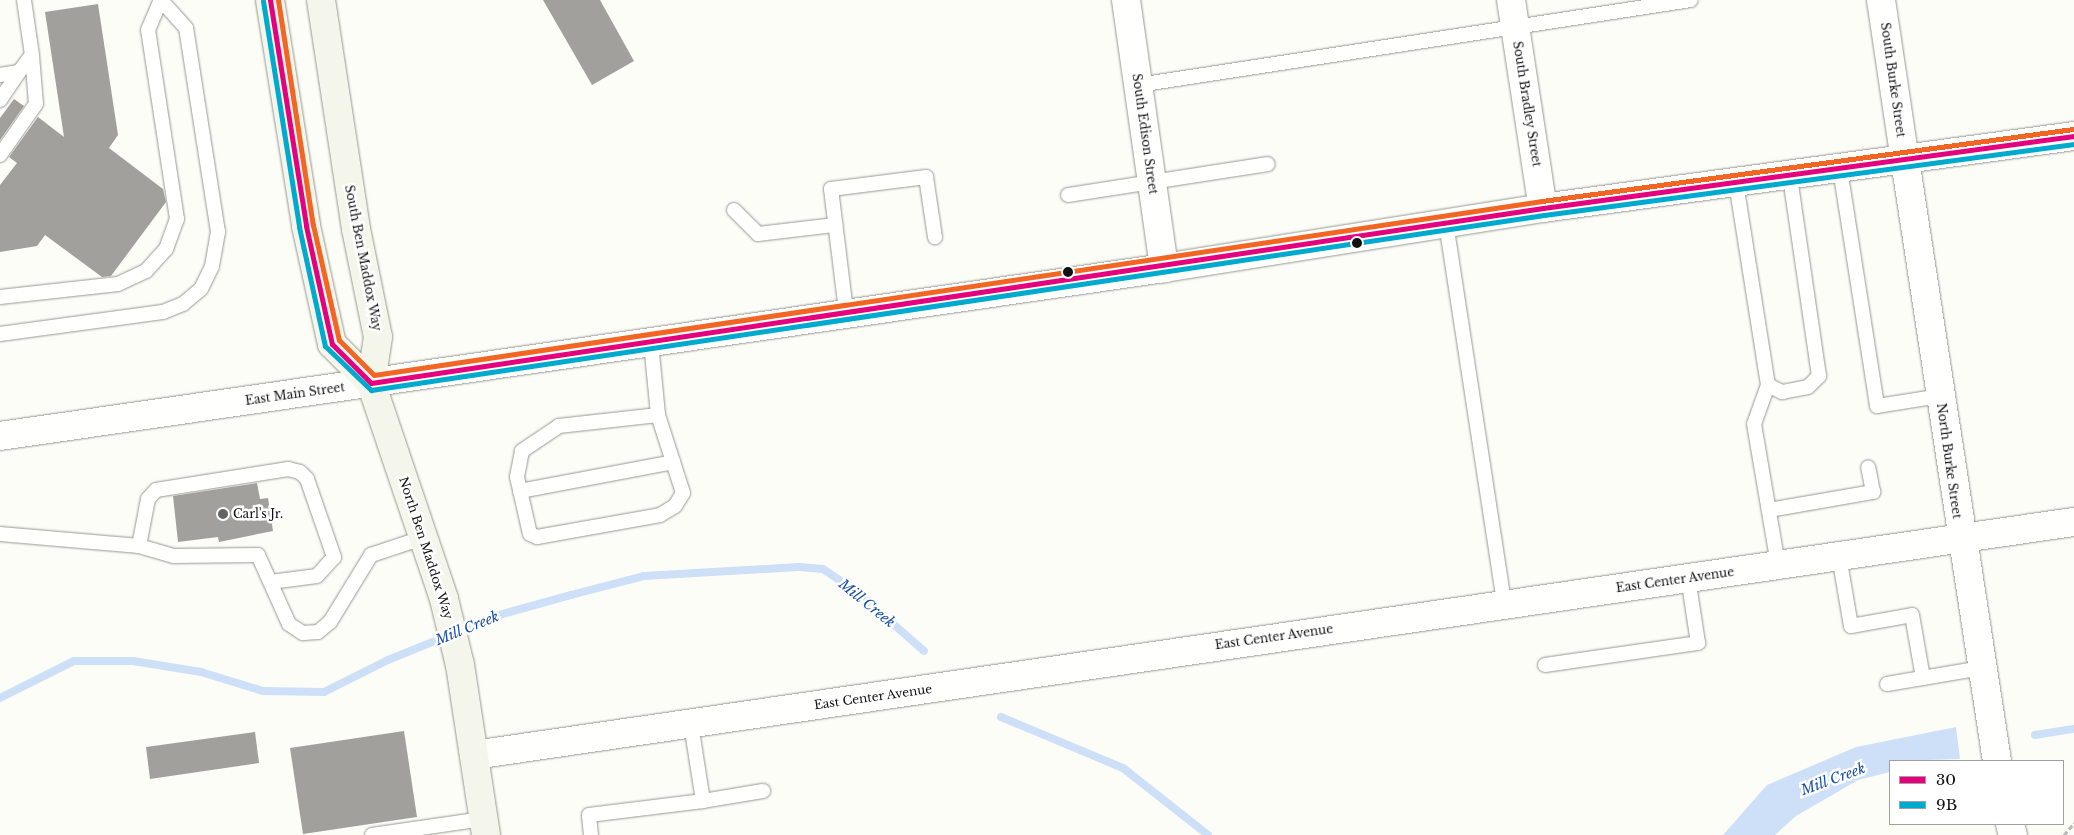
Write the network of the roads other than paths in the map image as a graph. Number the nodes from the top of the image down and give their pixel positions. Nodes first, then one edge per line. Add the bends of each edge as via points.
1 (24, 0) edge
2 (161, 0) edge
3 (270, 0) edge
4 (321, 0) edge
5 (1126, 0) edge
6 (1511, 0) edge
7 (1692, 0) edge
8 (1881, 0) edge
9 (1515, 27) junction
10 (32, 55) junction
11 (19, 72) junction
12 (0, 75) edge
13 (1138, 85) junction
14 (0, 100) edge
15 (2074, 136) edge
16 (0, 155) edge
17 (1905, 160) junction
18 (1268, 164) dead end
19 (1840, 169) junction
20 (1790, 176) junction
21 (1152, 182) junction
22 (1736, 183) junction
23 (1068, 195) dead end
24 (1543, 208) junction
25 (734, 210) dead end
26 (1446, 224) junction
27 (835, 225) junction
28 (935, 237) dead end
29 (1164, 268) junction
30 (0, 297) edge
31 (846, 311) junction
32 (0, 334) edge
33 (651, 343) junction
34 (371, 383) junction
35 (1768, 385) junction
36 (1940, 396) junction
37 (658, 415) junction
38 (0, 436) edge
39 (673, 462) junction
40 (1868, 466) dead end
41 (520, 491) junction
42 (1769, 510) junction
43 (2074, 522) edge
44 (0, 534) edge
45 (425, 537) junction
46 (1961, 538) junction
47 (139, 546) junction
48 (1839, 556) junction
49 (1778, 565) junction
50 (1688, 578) junction
51 (270, 582) junction
52 (1504, 604) junction
53 (1545, 665) dead end
54 (1982, 668) junction
55 (1923, 678) junction
56 (1887, 684) dead end
57 (691, 724) junction
58 (474, 755) junction
59 (1997, 760) edge
60 (763, 791) dead end
61 (703, 801) junction
62 (485, 827) edge
63 (372, 835) edge
64 (591, 835) edge

1 - 10 lane
2 - 30 lane via 148,30 177,219 166,249 146,271 118,284
2 - 32 lane via 186,28 218,232 212,266 202,289 183,304 163,312
3 - 34 main road via 306,226 332,344
4 - 34 main road, South Ben Maddox Way via 356,229 378,337
5 - 13 street, South Edison Street
6 - 9 street, South Bradley Street
7 - 9 lane
8 - 17 street, South Burke Street
9 - 13 lane
9 - 24 street, South Bradley Street
10 - 11 lane
10 - 16 lane via 36,104
11 - 12 lane
11 - 14 lane
13 - 21 street, South Edison Street
15 - 17 street, East Main Street
17 - 19 street, East Main Street
17 - 36 street, North Burke Street
18 - 21 lane
19 - 20 street, East Main Street
19 - 36 lane via 1877,406
20 - 22 street, East Main Street
20 - 35 lane via 1819,376 1808,387 1782,392
21 - 23 lane
21 - 29 street, South Edison Street
22 - 24 street, East Main Street
22 - 35 lane
24 - 26 street, East Main Street
25 - 27 lane via 758,234
26 - 29 street, East Main Street
26 - 52 lane
27 - 28 lane via 831,189 926,177
27 - 31 lane
29 - 31 street, East Main Street
31 - 33 street, East Main Street
33 - 34 street, East Main Street
33 - 37 lane
34 - 38 street, East Main Street
34 - 45 main road, North Ben Maddox Way
35 - 42 lane via 1754,424
36 - 46 street, North Burke Street
37 - 39 lane
37 - 41 lane via 559,426 539,435 522,451
39 - 41 lane
39 - 41 lane via 683,493 660,515 537,537 528,528
40 - 42 lane via 1873,492
42 - 49 lane
43 - 46 street, East Center Avenue
44 - 47 lane
45 - 51 lane via 371,555 330,622 318,632 303,633 289,624
45 - 58 main road, North Ben Maddox Way via 457,654
46 - 48 street, East Center Avenue
46 - 54 street, North Burke Street
47 - 51 lane via 174,556 258,555
47 - 51 lane via 148,499 156,490 288,469 300,472 308,479 334,557 317,576
48 - 49 street, East Center Avenue
48 - 55 lane via 1851,626 1912,615
49 - 50 street, East Center Avenue
50 - 52 street, East Center Avenue
50 - 53 lane via 1698,643
52 - 57 street, East Center Avenue
54 - 55 lane
54 - 59 street, North Burke Street
55 - 56 lane
57 - 58 street, East Center Avenue
57 - 61 lane
58 - 62 main road, North Ben Maddox Way
60 - 61 lane
61 - 64 lane via 589,816
62 - 63 lane

